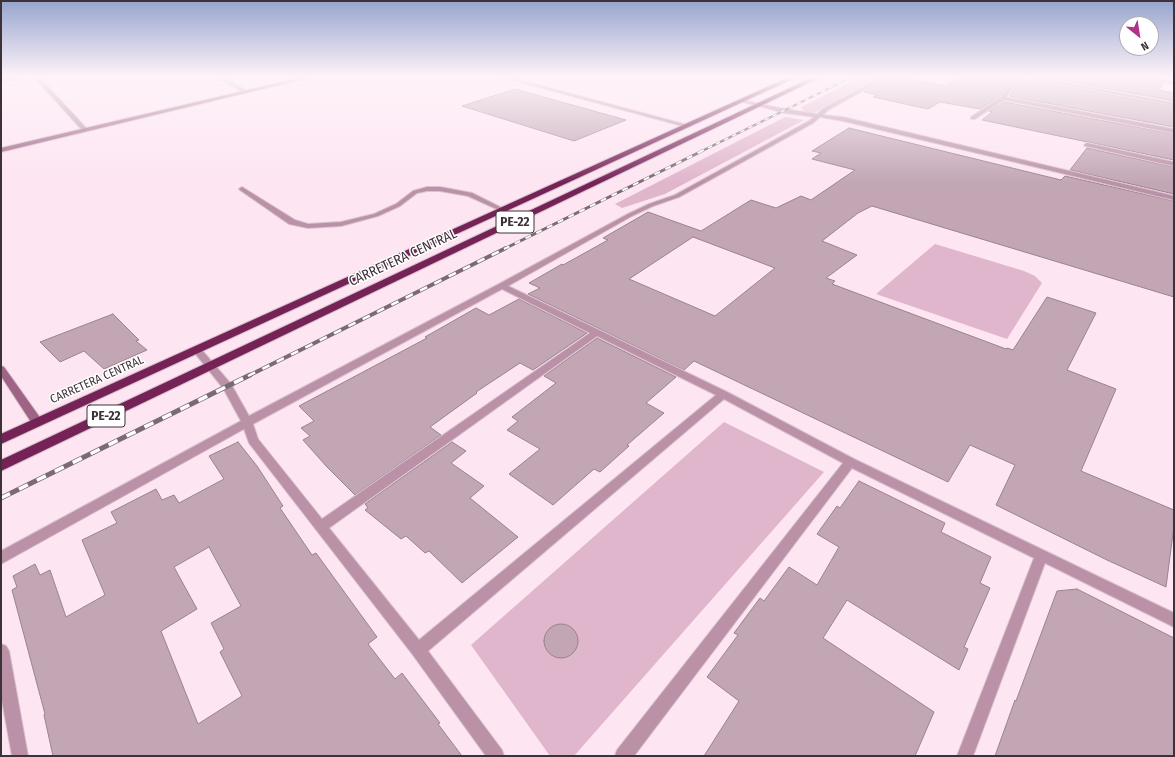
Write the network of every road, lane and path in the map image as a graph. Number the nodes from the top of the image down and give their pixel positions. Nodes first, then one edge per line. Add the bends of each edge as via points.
1 (69, 112) edge
2 (160, 112) edge
3 (636, 112) edge
4 (719, 112) edge
5 (747, 112) edge
6 (799, 112) edge
7 (821, 112) edge
8 (981, 112) edge
9 (1077, 112) edge
10 (817, 116) junction
11 (973, 118) dead end
12 (688, 126) junction
13 (85, 130) junction
14 (1174, 131) edge
15 (1087, 145) dead end
16 (1, 150) edge
17 (1174, 164) edge
18 (242, 189) dead end
19 (1174, 198) edge
20 (512, 206) junction
21 (503, 210) junction
22 (531, 215) junction
23 (502, 286) junction
24 (597, 332) junction
25 (197, 350) junction
26 (211, 366) junction
27 (1, 369) edge
28 (723, 394) junction
29 (37, 422) junction
30 (247, 422) junction
31 (1, 439) edge
32 (850, 462) junction
33 (1, 466) edge
34 (322, 526) junction
35 (1041, 556) junction
36 (1, 558) edge
37 (1174, 620) edge
38 (418, 650) junction
39 (1, 651) edge
40 (20, 756) edge
41 (496, 756) edge
42 (622, 756) edge
43 (965, 756) edge

1 - 13 street
2 - 13 street
3 - 12 street
4 - 12 highway, CARRETERA CENTRAL / PE-22
5 - 22 highway, CARRETERA CENTRAL / PE-22
6 - 10 street
7 - 10 street
8 - 11 street
9 - 14 street
10 - 19 street
10 - 23 street via 777,142 677,196 630,215
12 - 20 highway, CARRETERA CENTRAL / PE-22
13 - 16 street
15 - 17 street
18 - 21 street via 292,222 308,226 341,224 376,215 398,205 415,192 427,189 470,194
20 - 21 highway, CARRETERA CENTRAL / PE-22
20 - 22 highway
21 - 25 highway, CARRETERA CENTRAL / PE-22
22 - 26 highway, CARRETERA CENTRAL / PE-22
23 - 24 street
23 - 30 street
24 - 28 street
24 - 34 street
25 - 26 street
25 - 29 highway, CARRETERA CENTRAL / PE-22
26 - 30 street via 227,386
26 - 33 highway, CARRETERA CENTRAL / PE-22
27 - 29 street
28 - 32 street
28 - 38 street
29 - 31 highway, CARRETERA CENTRAL / PE-22
30 - 34 street via 253,440
30 - 36 street
32 - 35 street
32 - 42 street
34 - 38 street
35 - 37 street
35 - 43 street
38 - 41 street
39 - 40 street

